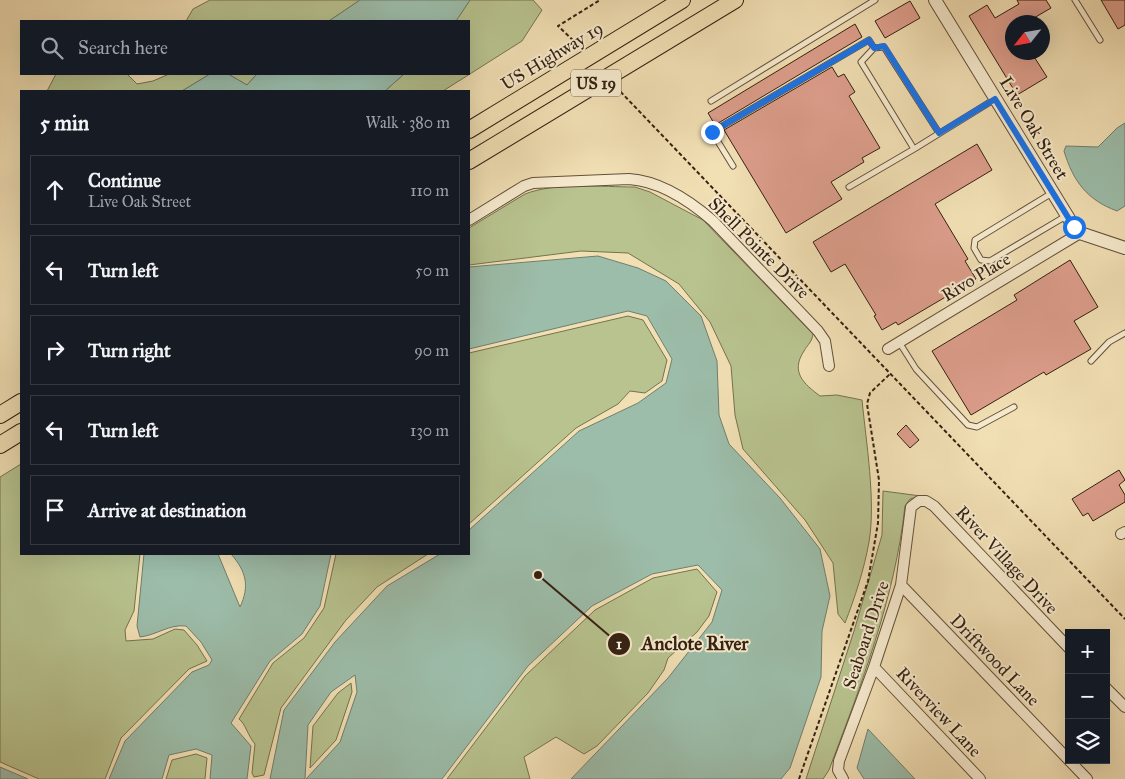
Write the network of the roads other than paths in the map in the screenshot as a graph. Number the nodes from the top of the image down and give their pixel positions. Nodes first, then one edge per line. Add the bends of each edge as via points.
1 (682, 0) edge
2 (735, 0) edge
3 (875, 0) edge
4 (936, 0) edge
5 (1075, 0) edge
6 (1100, 40) dead end
7 (874, 48) junction
8 (995, 99) junction
9 (711, 101) dead end
10 (470, 129) edge
11 (939, 133) junction
12 (914, 149) junction
13 (470, 160) edge
14 (733, 166) dead end
15 (849, 187) dead end
16 (1053, 193) junction
17 (1067, 215) junction
18 (470, 219) edge
19 (1080, 233) junction
20 (1125, 248) edge
21 (1125, 333) edge
22 (899, 342) junction
23 (888, 349) dead end
24 (1091, 361) dead end
25 (829, 366) dead end
26 (20, 403) edge
27 (1014, 407) dead end
28 (0, 415) edge
29 (20, 433) edge
30 (0, 445) edge
31 (919, 501) joint
32 (901, 585) junction
33 (1065, 644) edge
34 (874, 667) junction
35 (1110, 692) edge
36 (1125, 707) edge
37 (843, 779) edge
38 (980, 779) edge
39 (1086, 779) edge

1 - 10 highway, US Highway 19 / US 19
2 - 13 highway, US 19
3 - 9 lane
4 - 8 street, Live Oak Street
5 - 6 lane
7 - 11 lane via 884,46
7 - 12 lane via 861,62
7 - 14 lane via 869,40 712,132
8 - 11 lane
8 - 16 street, Live Oak Street
11 - 12 lane
12 - 15 lane
16 - 17 street, Live Oak Street
16 - 17 lane via 975,240 974,248 981,260 990,261
17 - 19 street, Live Oak Street
18 - 25 street, Shell Pointe Drive via 533,183 629,179 659,186 701,210 818,331 825,341
19 - 20 street
19 - 22 street, Rivo Place
21 - 24 lane via 1109,342
22 - 23 street, Rivo Place
22 - 27 lane via 916,369 968,425 977,427
26 - 28 highway
29 - 30 highway
31 - 32 street, Seaboard Drive via 911,507
31 - 33 street, River Village Drive via 934,506
32 - 34 street, Seaboard Drive
32 - 39 street, Driftwood Lane
34 - 37 street, Seaboard Drive via 839,761 838,770
34 - 38 street, Riverview Lane
35 - 36 street

